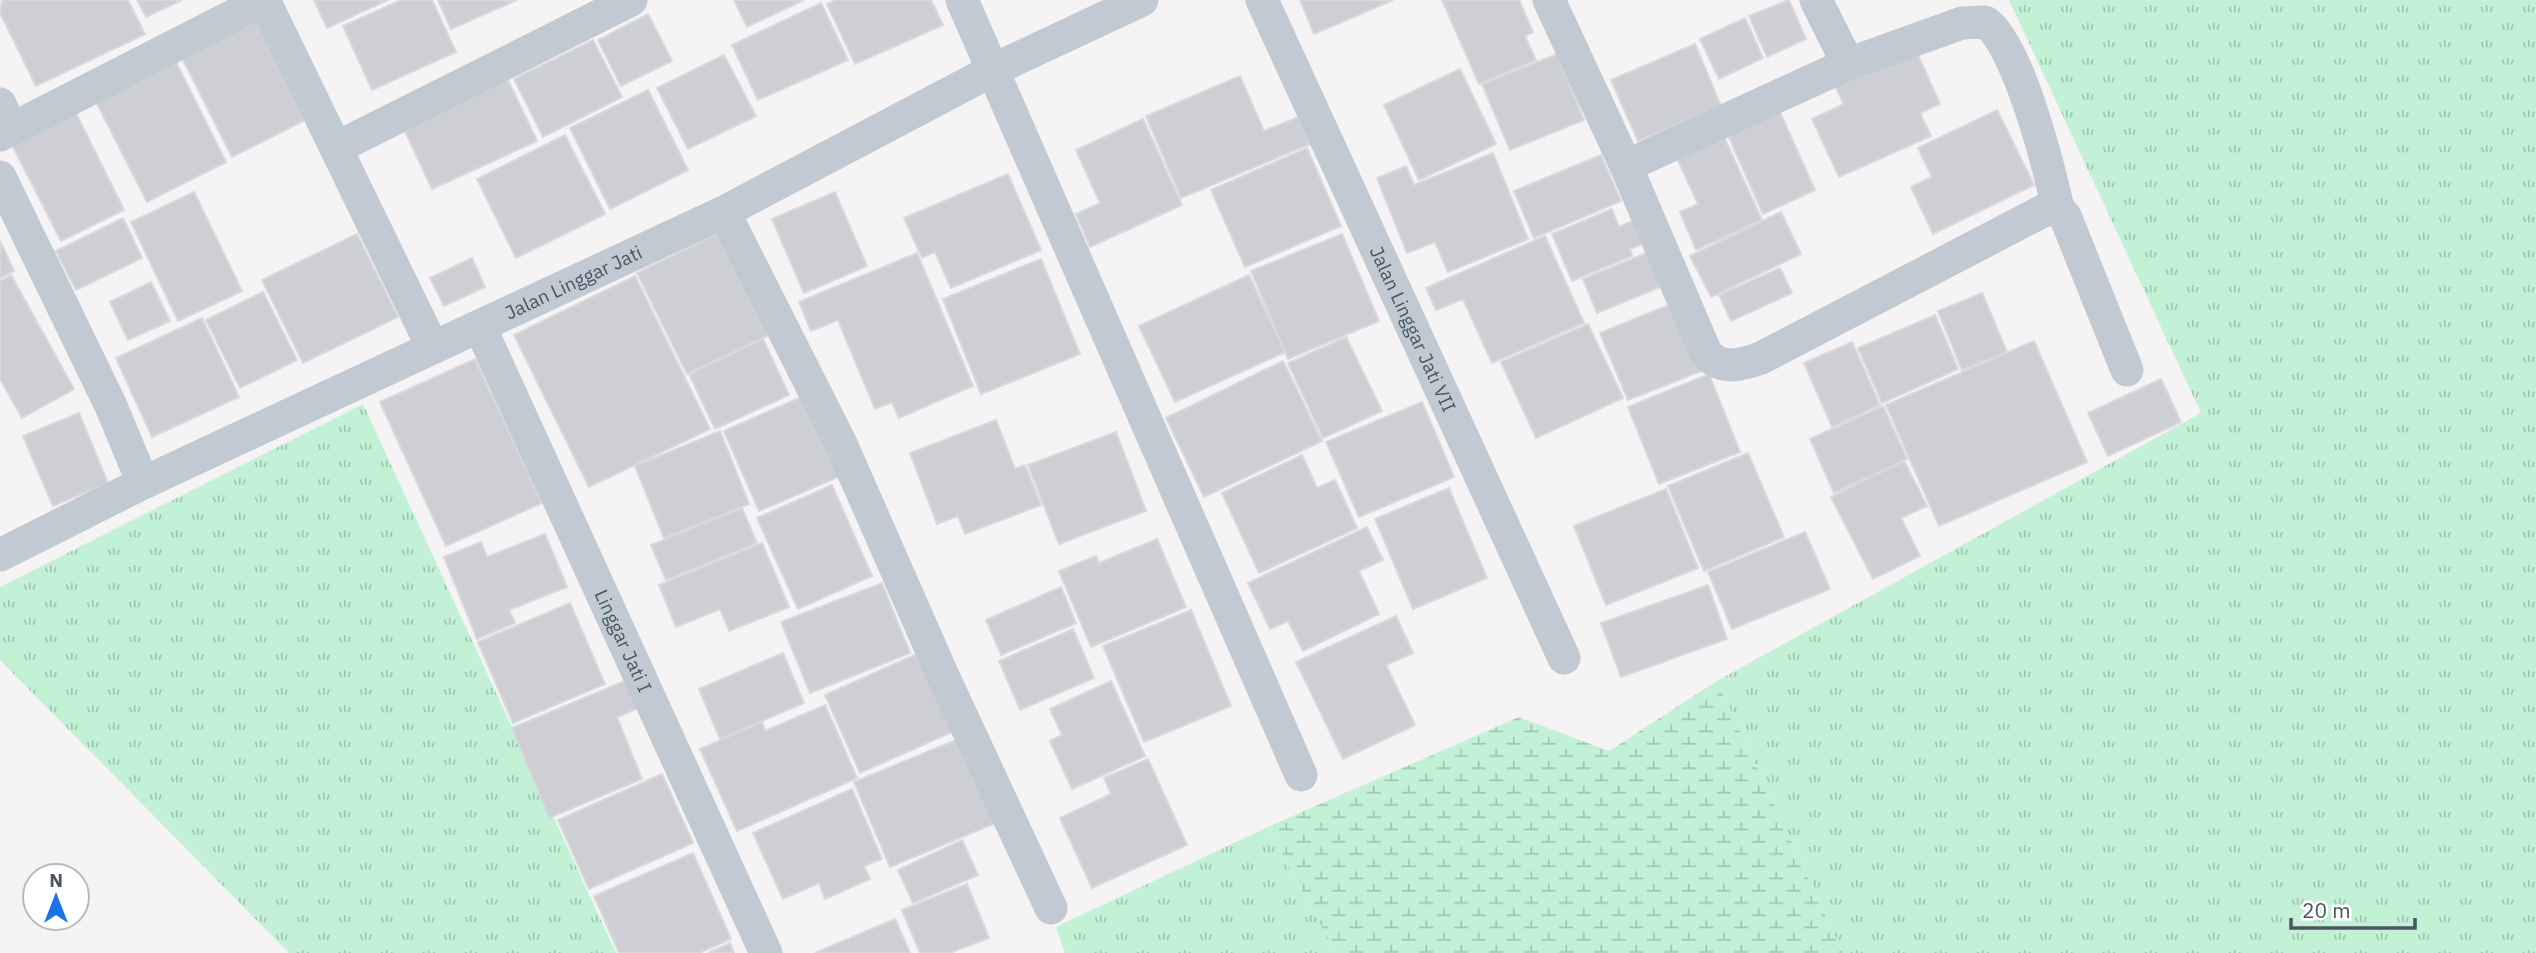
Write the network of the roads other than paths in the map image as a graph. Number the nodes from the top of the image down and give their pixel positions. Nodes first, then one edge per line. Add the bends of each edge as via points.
1 (264, 0) edge
2 (632, 0) edge
3 (962, 0) edge
4 (1142, 0) edge
5 (1262, 0) edge
6 (1549, 0) edge
7 (1816, 0) edge
8 (1848, 64) junction
9 (995, 69) junction
10 (4, 123) edge
11 (338, 147) junction
12 (1626, 166) junction
13 (0, 177) edge
14 (2058, 208) junction
15 (724, 212) junction
16 (480, 327) junction
17 (433, 348) junction
18 (2127, 370) dead end
19 (144, 483) junction
20 (0, 555) edge
21 (1564, 658) dead end
22 (1301, 775) dead end
23 (1051, 908) dead end
24 (766, 953) edge

1 - 10 street
1 - 11 street
2 - 11 street
3 - 9 street
4 - 9 street, Jalan Linggar Jati
5 - 21 street, Jalan Linggar Jati VII
6 - 12 street
7 - 8 street
8 - 12 street
8 - 14 street via 1962,23 1992,26 2008,53 2046,155
9 - 15 street, Jalan Linggar Jati
9 - 22 street
11 - 17 street
12 - 14 street via 1706,353 1725,365 1761,358 2043,211
13 - 19 street
14 - 18 street
15 - 16 street, Jalan Linggar Jati
15 - 23 street via 841,444
16 - 17 street, Jalan Linggar Jati
16 - 24 street, Linggar Jati I
17 - 19 street, Jalan Linggar Jati
19 - 20 street, Jalan Linggar Jati

